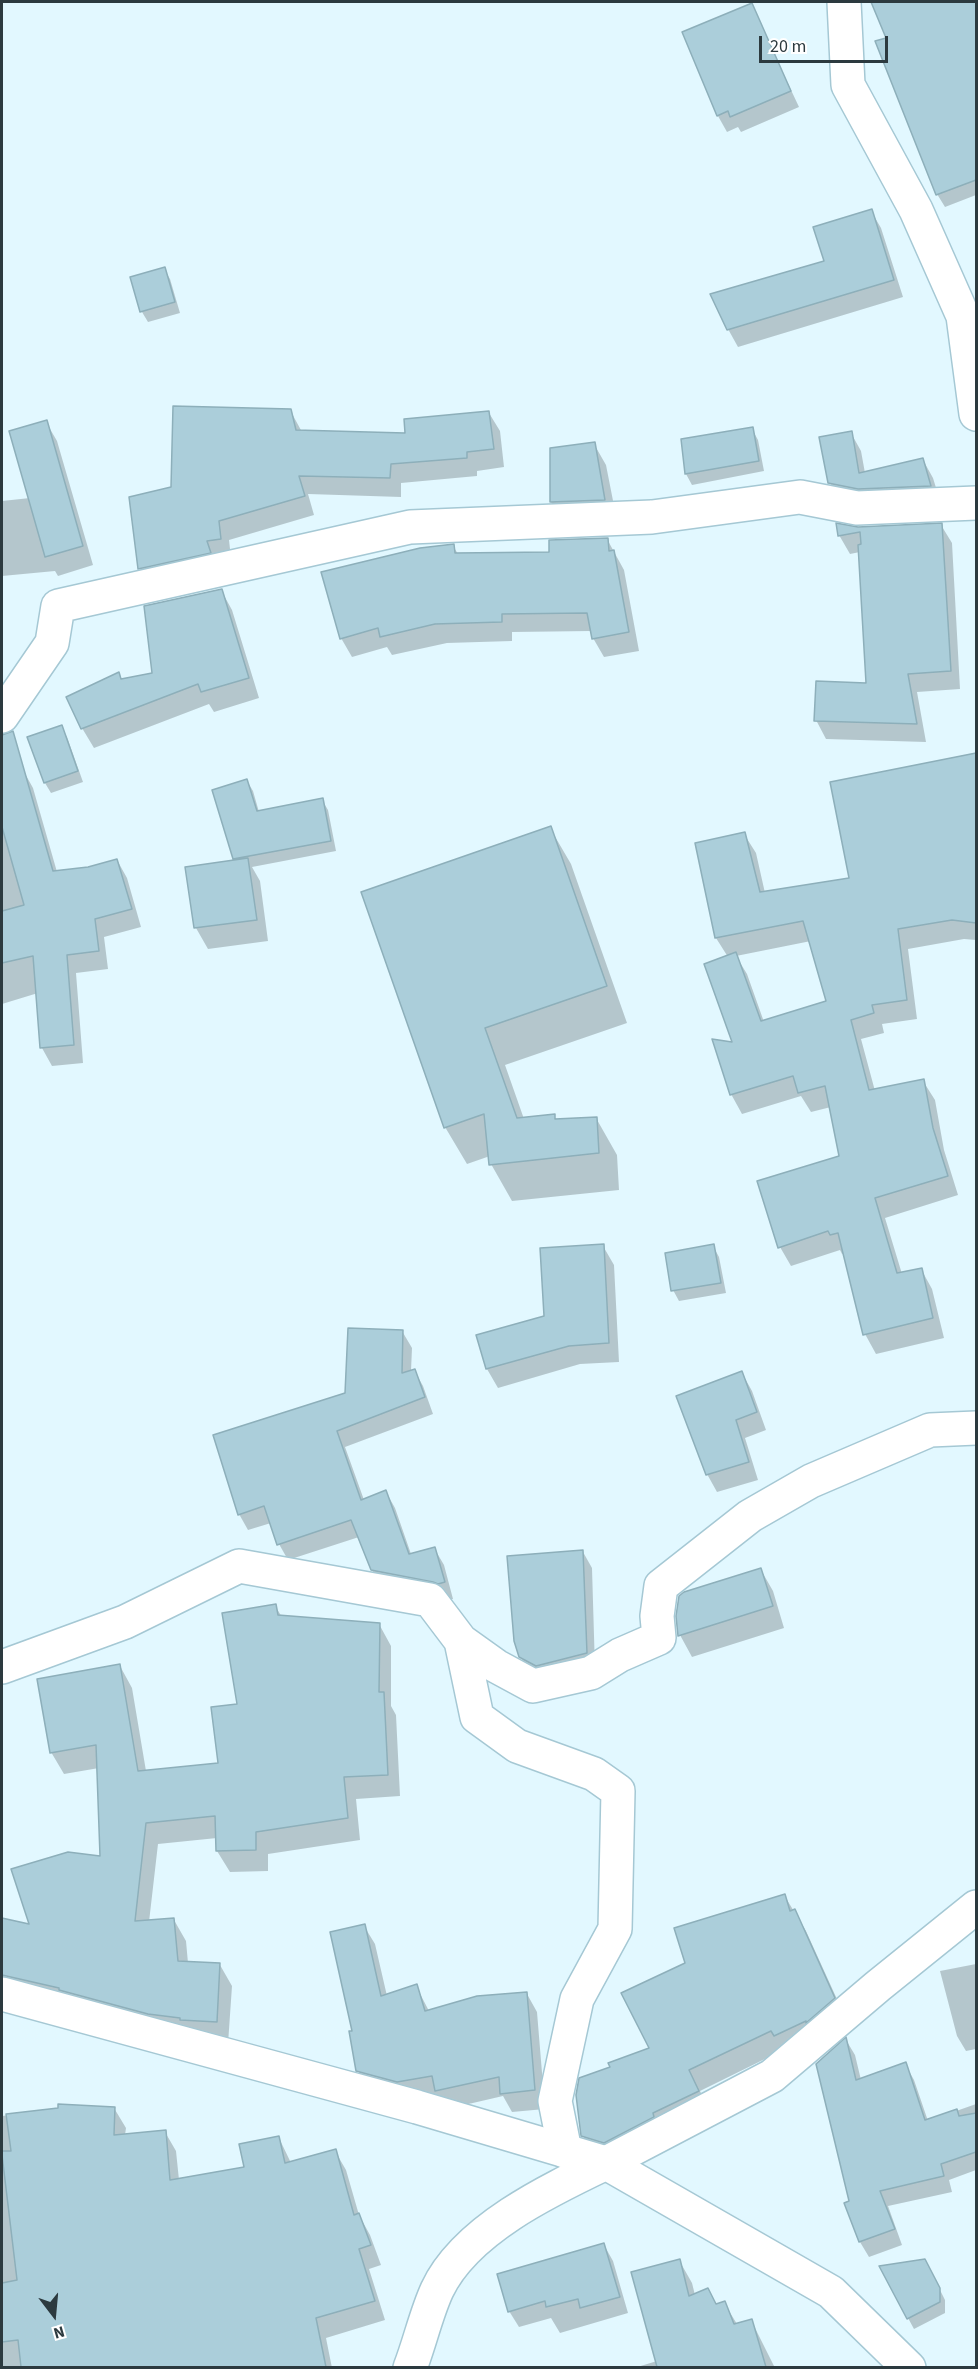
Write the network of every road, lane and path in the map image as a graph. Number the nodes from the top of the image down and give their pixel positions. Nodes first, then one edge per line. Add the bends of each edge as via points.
1 (844, 2) edge
2 (976, 414) edge
3 (976, 503) edge
4 (2, 716) edge
5 (976, 1428) edge
6 (460, 1641) junction
7 (2, 1668) edge
8 (976, 1907) edge
9 (2, 1994) edge
10 (565, 2151) junction
11 (606, 2163) junction
12 (410, 2367) edge
13 (909, 2367) edge

1 - 2 street via 848,85 916,210 963,316
3 - 4 street via 857,508 800,497 652,517 410,527 58,606 52,643
5 - 6 street via 930,1430 812,1481 750,1516 661,1586 659,1638 591,1673 532,1686
6 - 7 street via 430,1600 238,1566 125,1622
6 - 10 street via 477,1717 517,1746 594,1774 618,1791 615,1929 577,1999 555,2101
8 - 11 street via 772,2076
9 - 10 street
10 - 11 street
11 - 12 street via 549,2190 461,2253 437,2289
11 - 13 street via 831,2292

